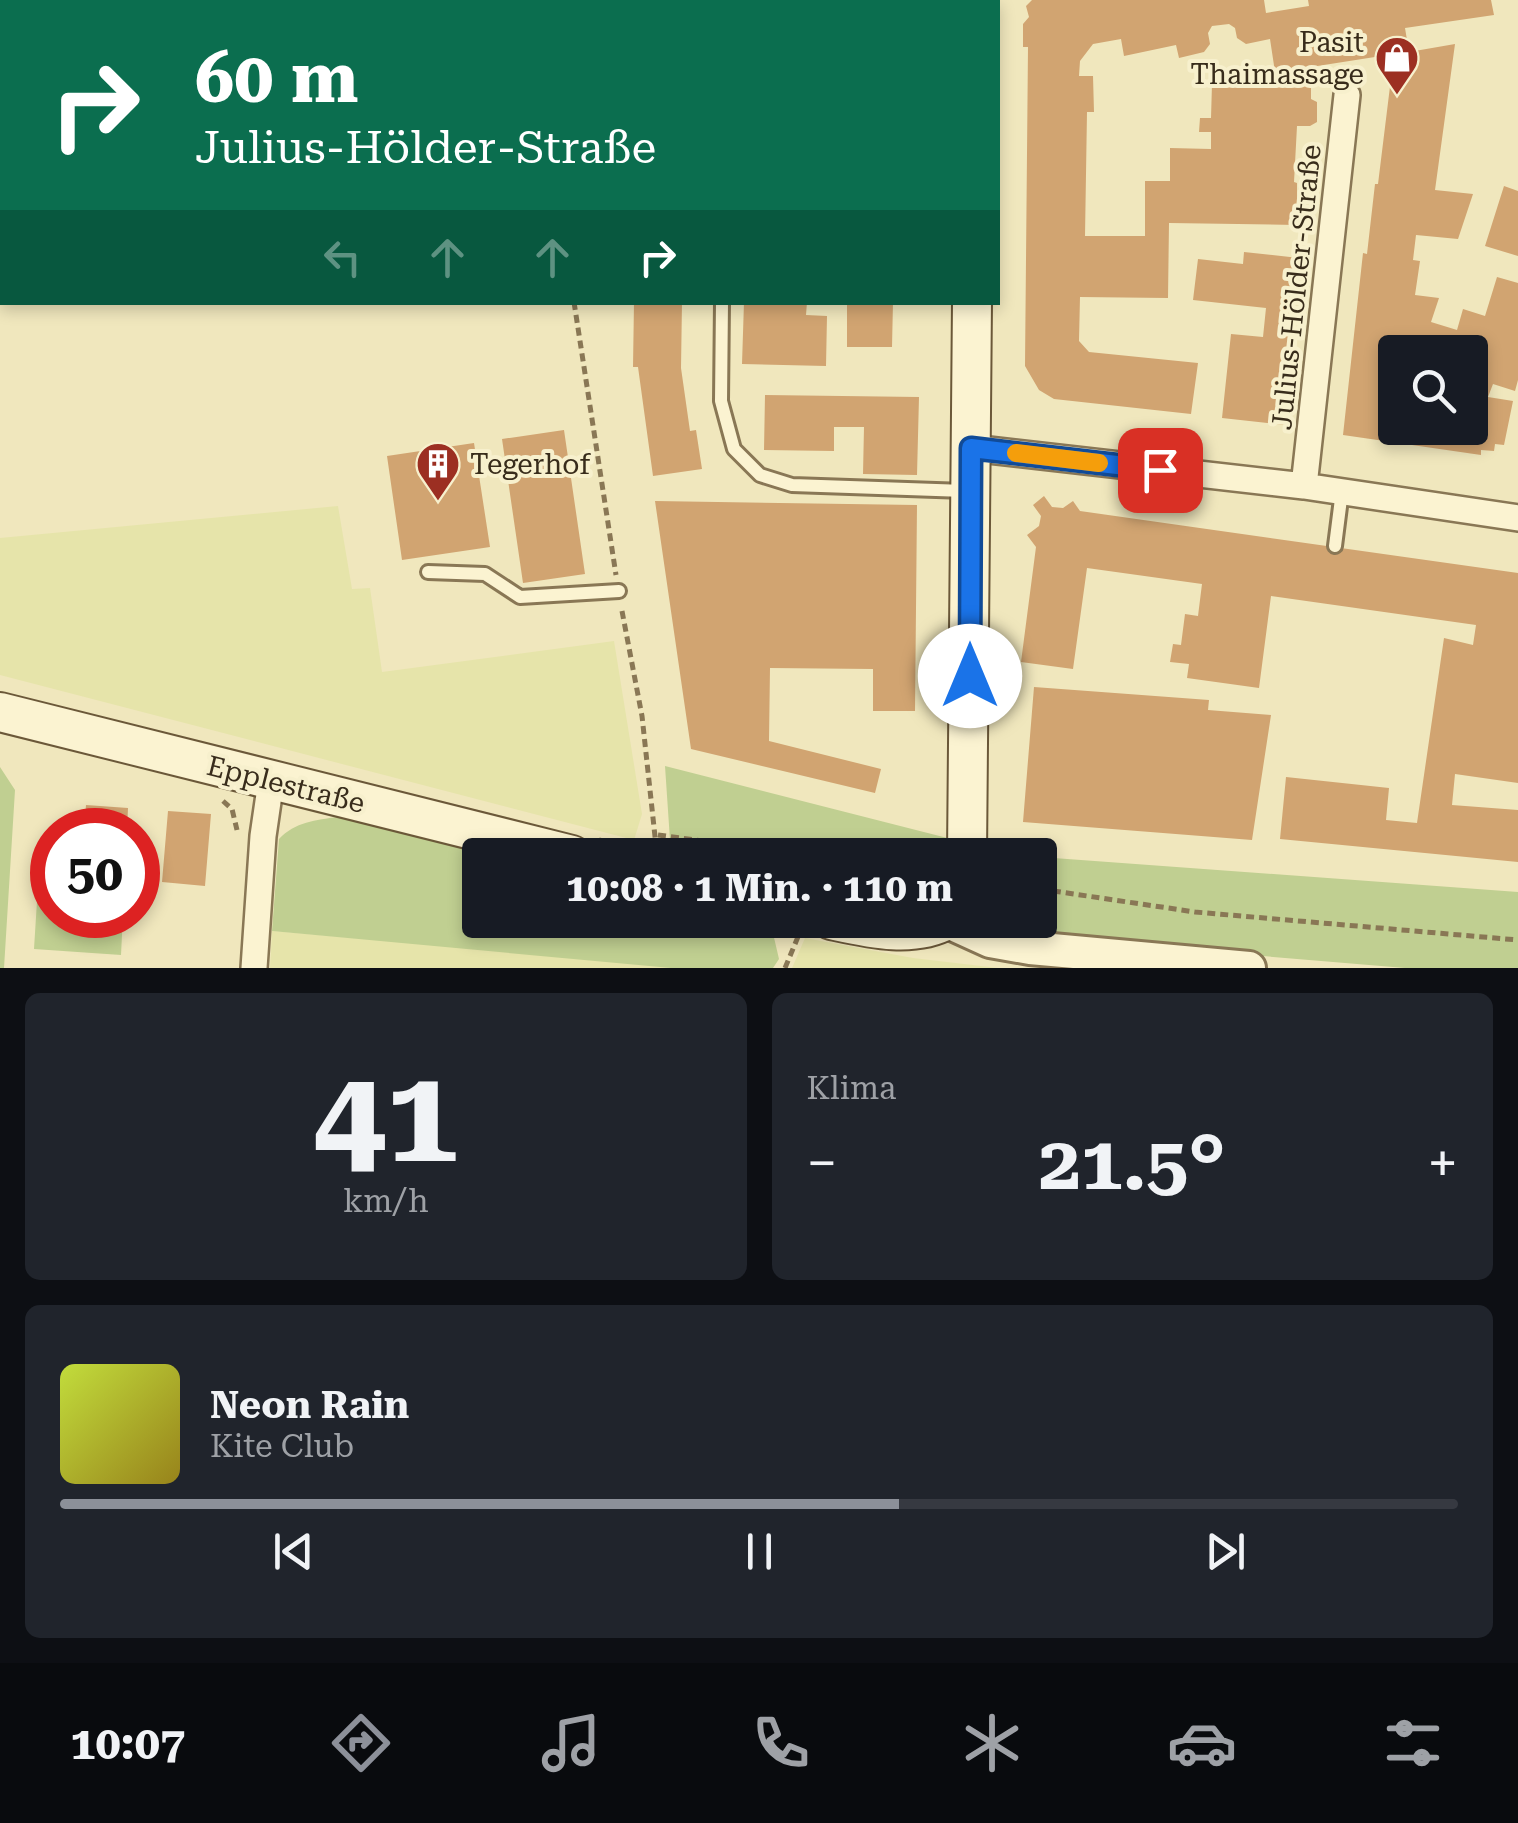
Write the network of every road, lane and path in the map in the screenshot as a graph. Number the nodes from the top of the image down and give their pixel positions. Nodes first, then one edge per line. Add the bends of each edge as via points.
1 (1348, 94) dead end
2 (722, 305) edge
3 (972, 305) edge
4 (971, 448) junction
5 (1304, 486) junction
6 (970, 491) junction
7 (1342, 492) junction
8 (1518, 518) edge
9 (1335, 546) dead end
10 (428, 572) dead end
11 (619, 591) dead end
12 (0, 712) edge
13 (271, 780) junction
14 (657, 835) dead end
15 (504, 838) edge
16 (680, 838) edge
17 (967, 838) edge
18 (1057, 892) edge
19 (798, 938) edge
20 (984, 938) edge
21 (1518, 940) edge
22 (254, 968) edge
23 (786, 968) edge
24 (1249, 968) edge

1 - 5 street, Julius-Hölder-Straße
2 - 6 lane via 721,401 734,449 760,476 792,485
3 - 4 main road
4 - 5 street
4 - 6 main road
5 - 7 street
6 - 17 main road
7 - 8 street
7 - 9 lane
10 - 11 lane via 484,574 520,598
12 - 13 main road, Epplestraße
13 - 15 main road, Epplestraße
13 - 22 street
14 - 16 path
18 - 21 path via 1196,912
19 - 23 path
20 - 24 street

